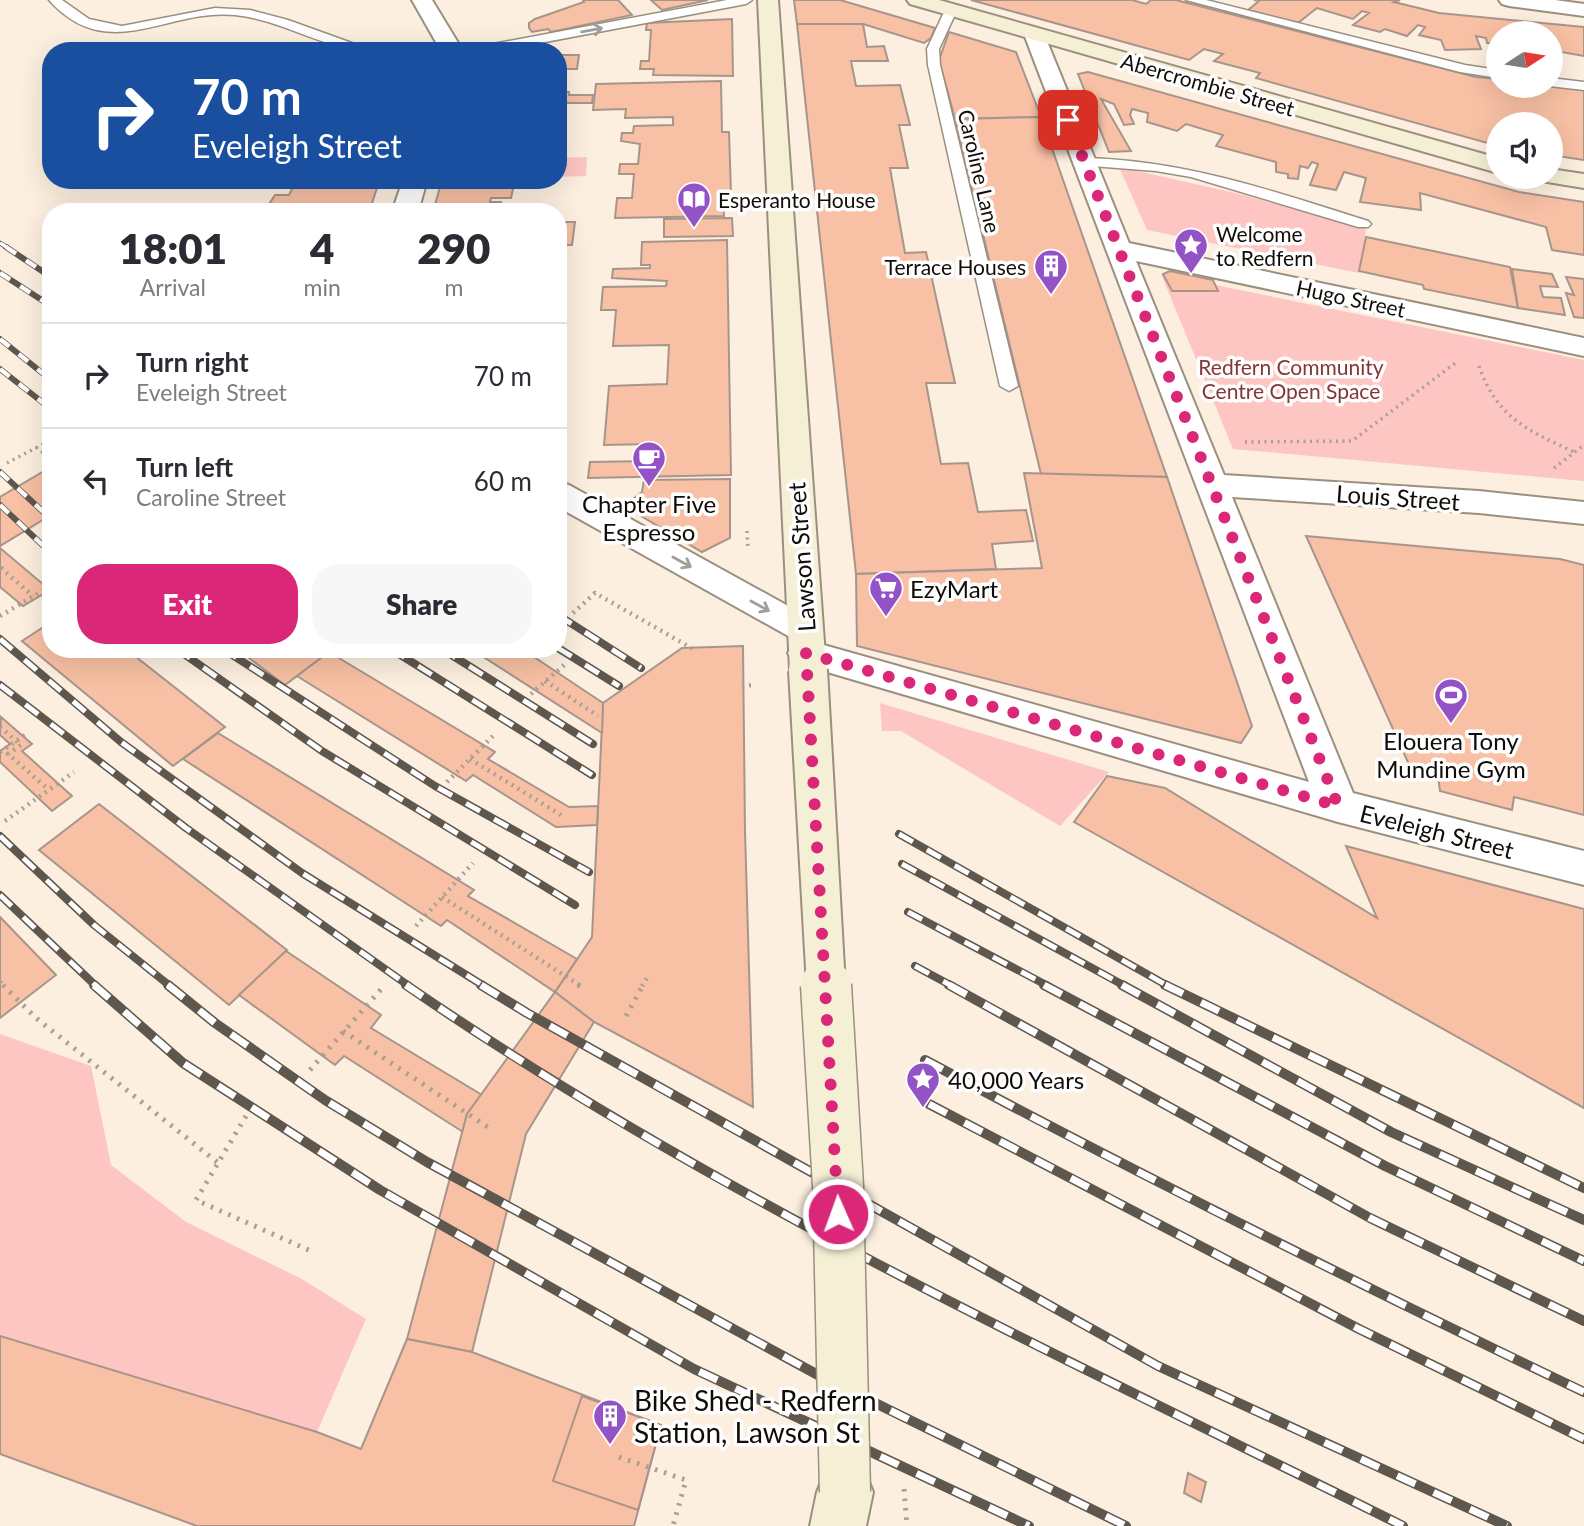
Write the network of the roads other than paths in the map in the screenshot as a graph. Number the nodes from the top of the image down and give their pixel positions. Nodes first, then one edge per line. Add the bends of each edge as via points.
1 (55, 0) edge
2 (422, 0) edge
3 (746, 0) edge
4 (768, 0) edge
5 (917, 0) edge
6 (1192, 0) edge
7 (1509, 0) edge
8 (951, 10) junction
9 (1584, 10) edge
10 (1034, 34) junction
11 (334, 42) edge
12 (447, 42) edge
13 (524, 42) edge
14 (1486, 72) edge
15 (1563, 84) edge
16 (1584, 86) edge
17 (1084, 162) junction
18 (1486, 163) edge
19 (1563, 178) edge
20 (1584, 181) edge
21 (1363, 224) dead end
22 (1119, 249) junction
23 (1584, 347) edge
24 (1009, 386) dead end
25 (1211, 485) junction
26 (567, 499) edge
27 (1584, 513) edge
28 (806, 652) junction
29 (1338, 806) junction
30 (1584, 868) edge
31 (844, 1515) edge

1 - 11 lane via 84,22 104,28 130,30 209,10 233,11 256,14
2 - 12 street
13 -> 3 lane
4 - 28 street, Lawson Street
5 - 8 street, Abercrombie Street
6 - 14 lane
7 - 9 street
8 - 10 street, Abercrombie Street
8 - 24 lane, Caroline Lane via 933,49 934,65
10 - 17 street
10 - 18 street, Abercrombie Street
15 - 16 lane
17 - 21 lane via 1121,161 1179,170
17 - 22 street
19 - 20 street
22 - 23 street, Hugo Street
22 - 25 street
25 - 27 street, Louis Street
25 - 29 street
26 -> 28 street, Eveleigh Street
28 - 29 street, Eveleigh Street
28 - 31 street, Lawson Street, bridge via 838,1186
29 - 30 street, Eveleigh Street

